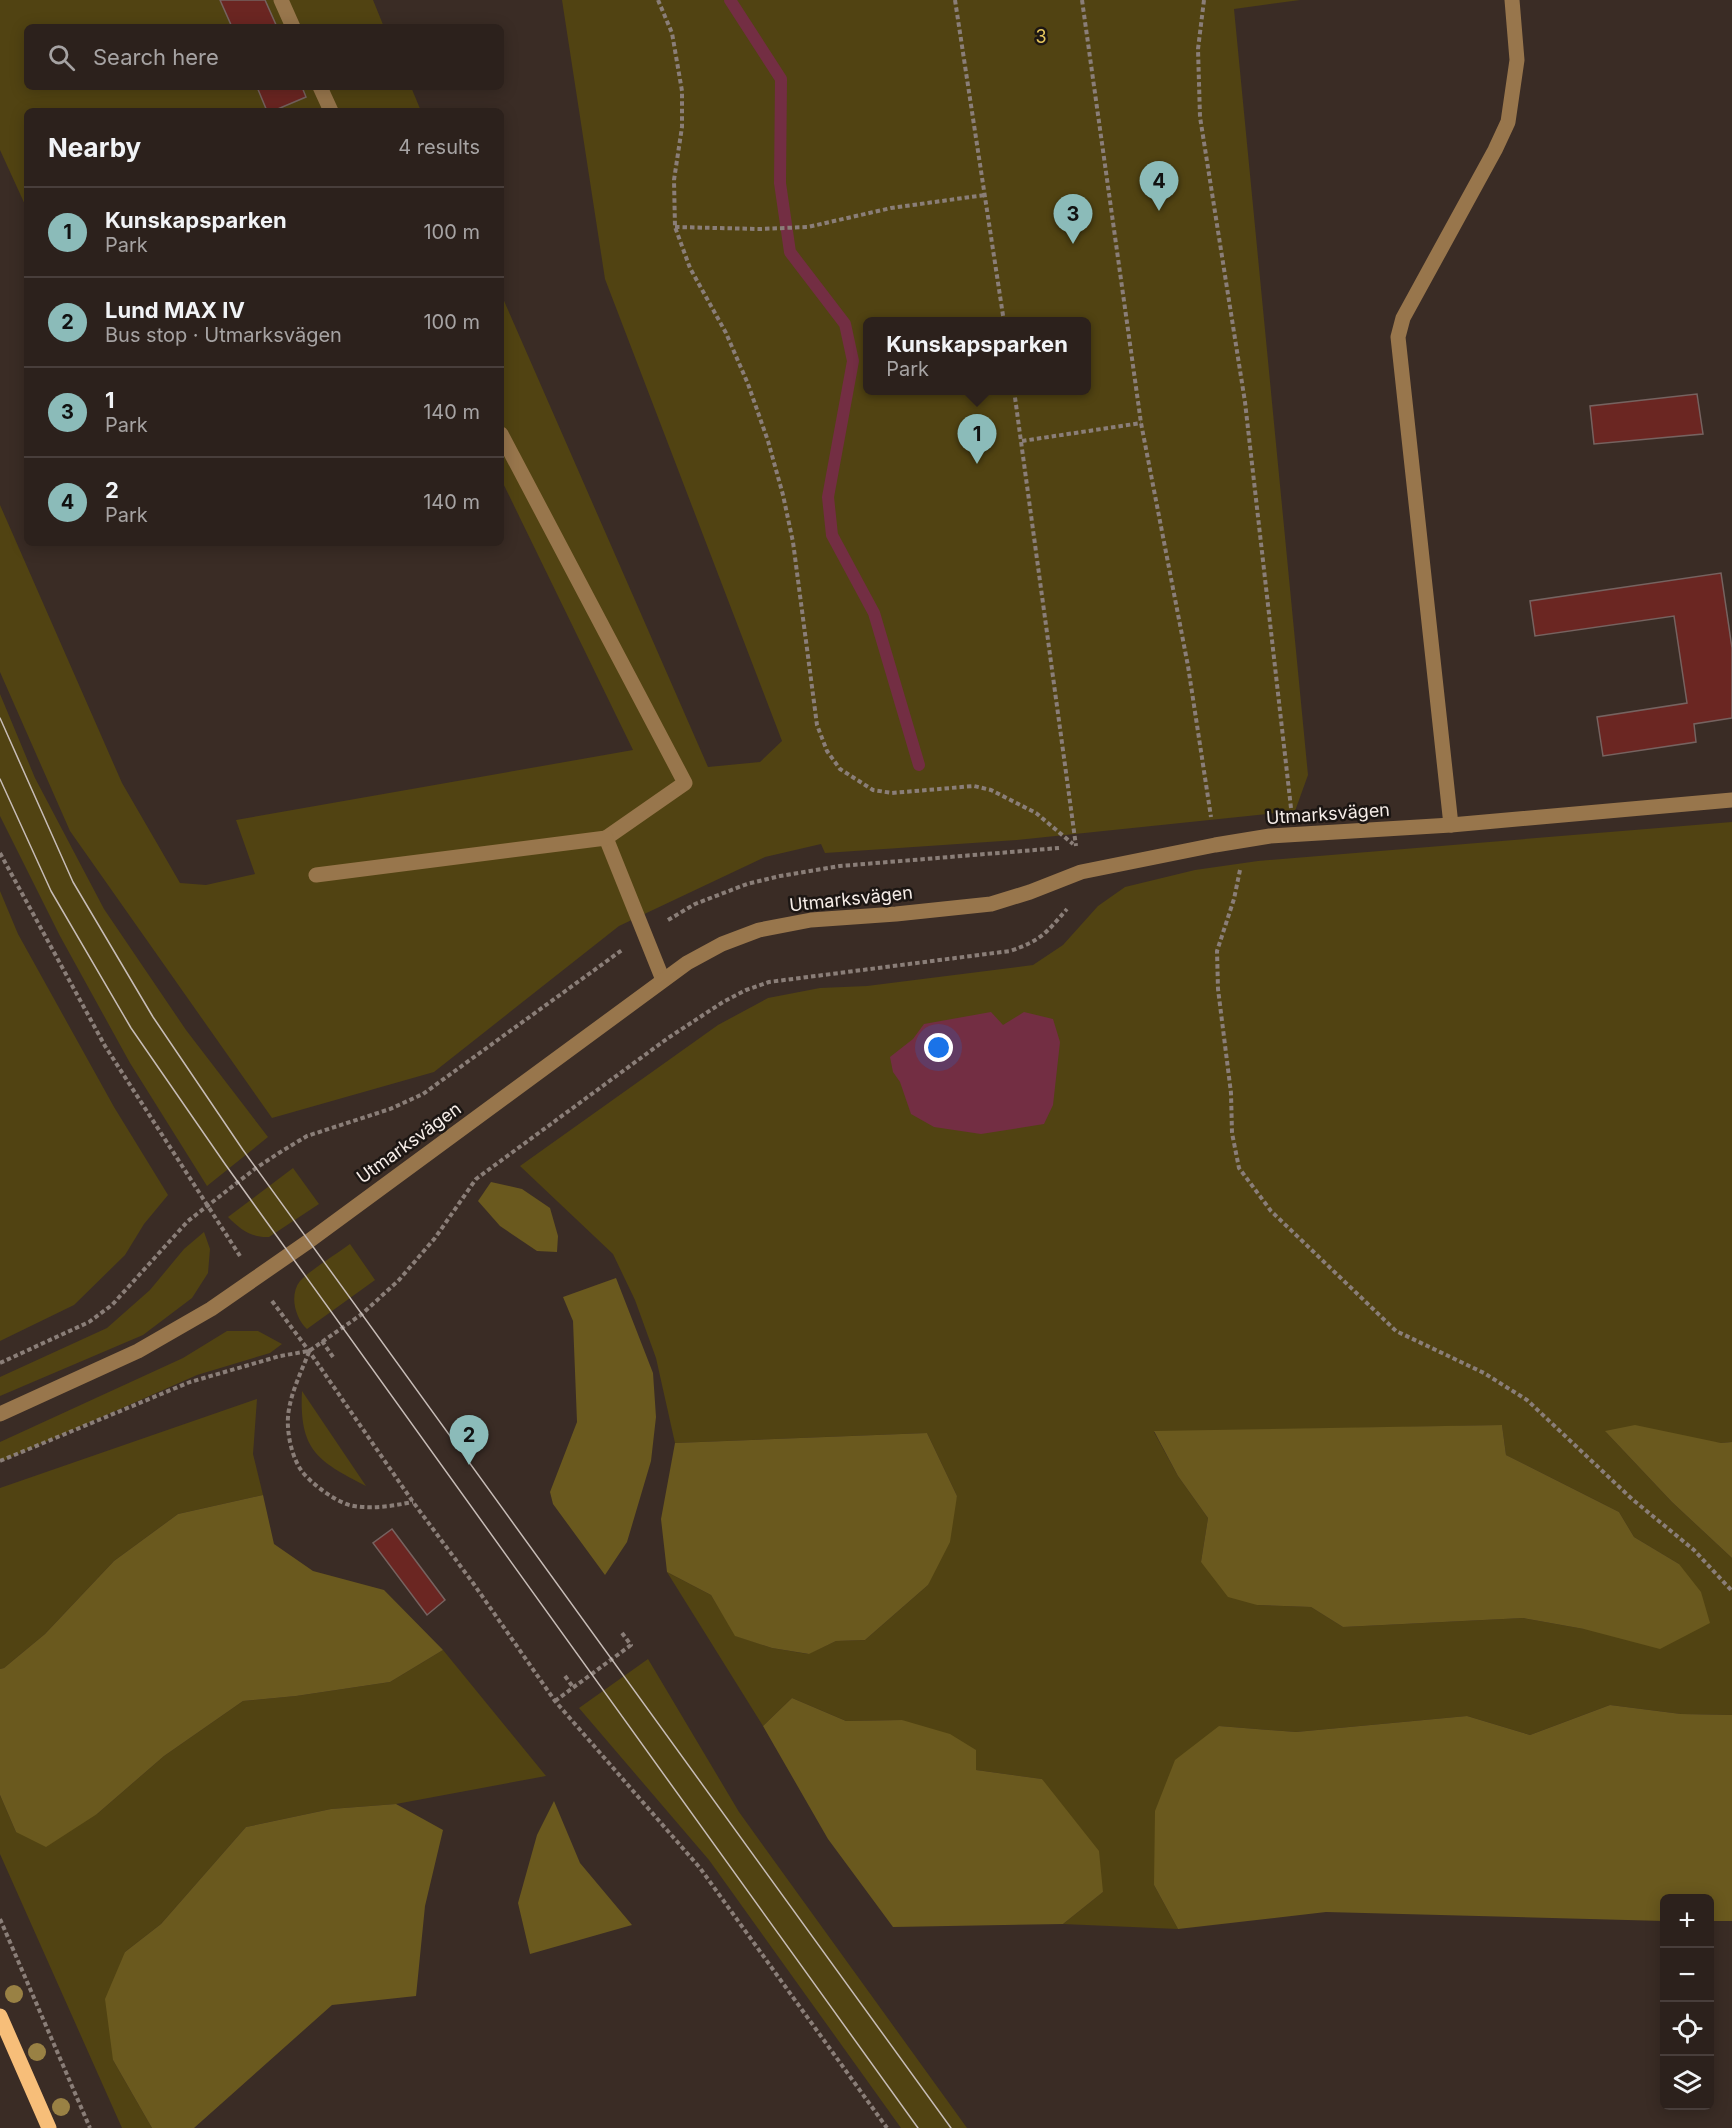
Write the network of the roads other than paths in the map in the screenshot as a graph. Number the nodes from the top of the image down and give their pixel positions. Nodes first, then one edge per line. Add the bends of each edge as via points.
1 (281, 0) edge
2 (1512, 0) edge
3 (292, 24) edge
4 (321, 90) edge
5 (330, 108) edge
6 (504, 440) edge
7 (1732, 800) edge
8 (1450, 825) junction
9 (606, 838) junction
10 (316, 875) dead end
11 (663, 980) junction
12 (0, 1414) edge
13 (0, 2016) edge
14 (49, 2128) edge

1 - 3 street
2 - 8 street via 1517,60 1508,122 1402,318 1398,337
4 - 5 street
6 - 9 street via 685,783
7 - 8 street, Utmarksvägen
8 - 11 street, Utmarksvägen via 1270,836 1215,844 1081,872 991,903 811,920 759,930 722,944
9 - 10 street
9 - 11 street
11 - 12 street, Utmarksvägen via 255,1280 138,1351
13 - 14 main road

